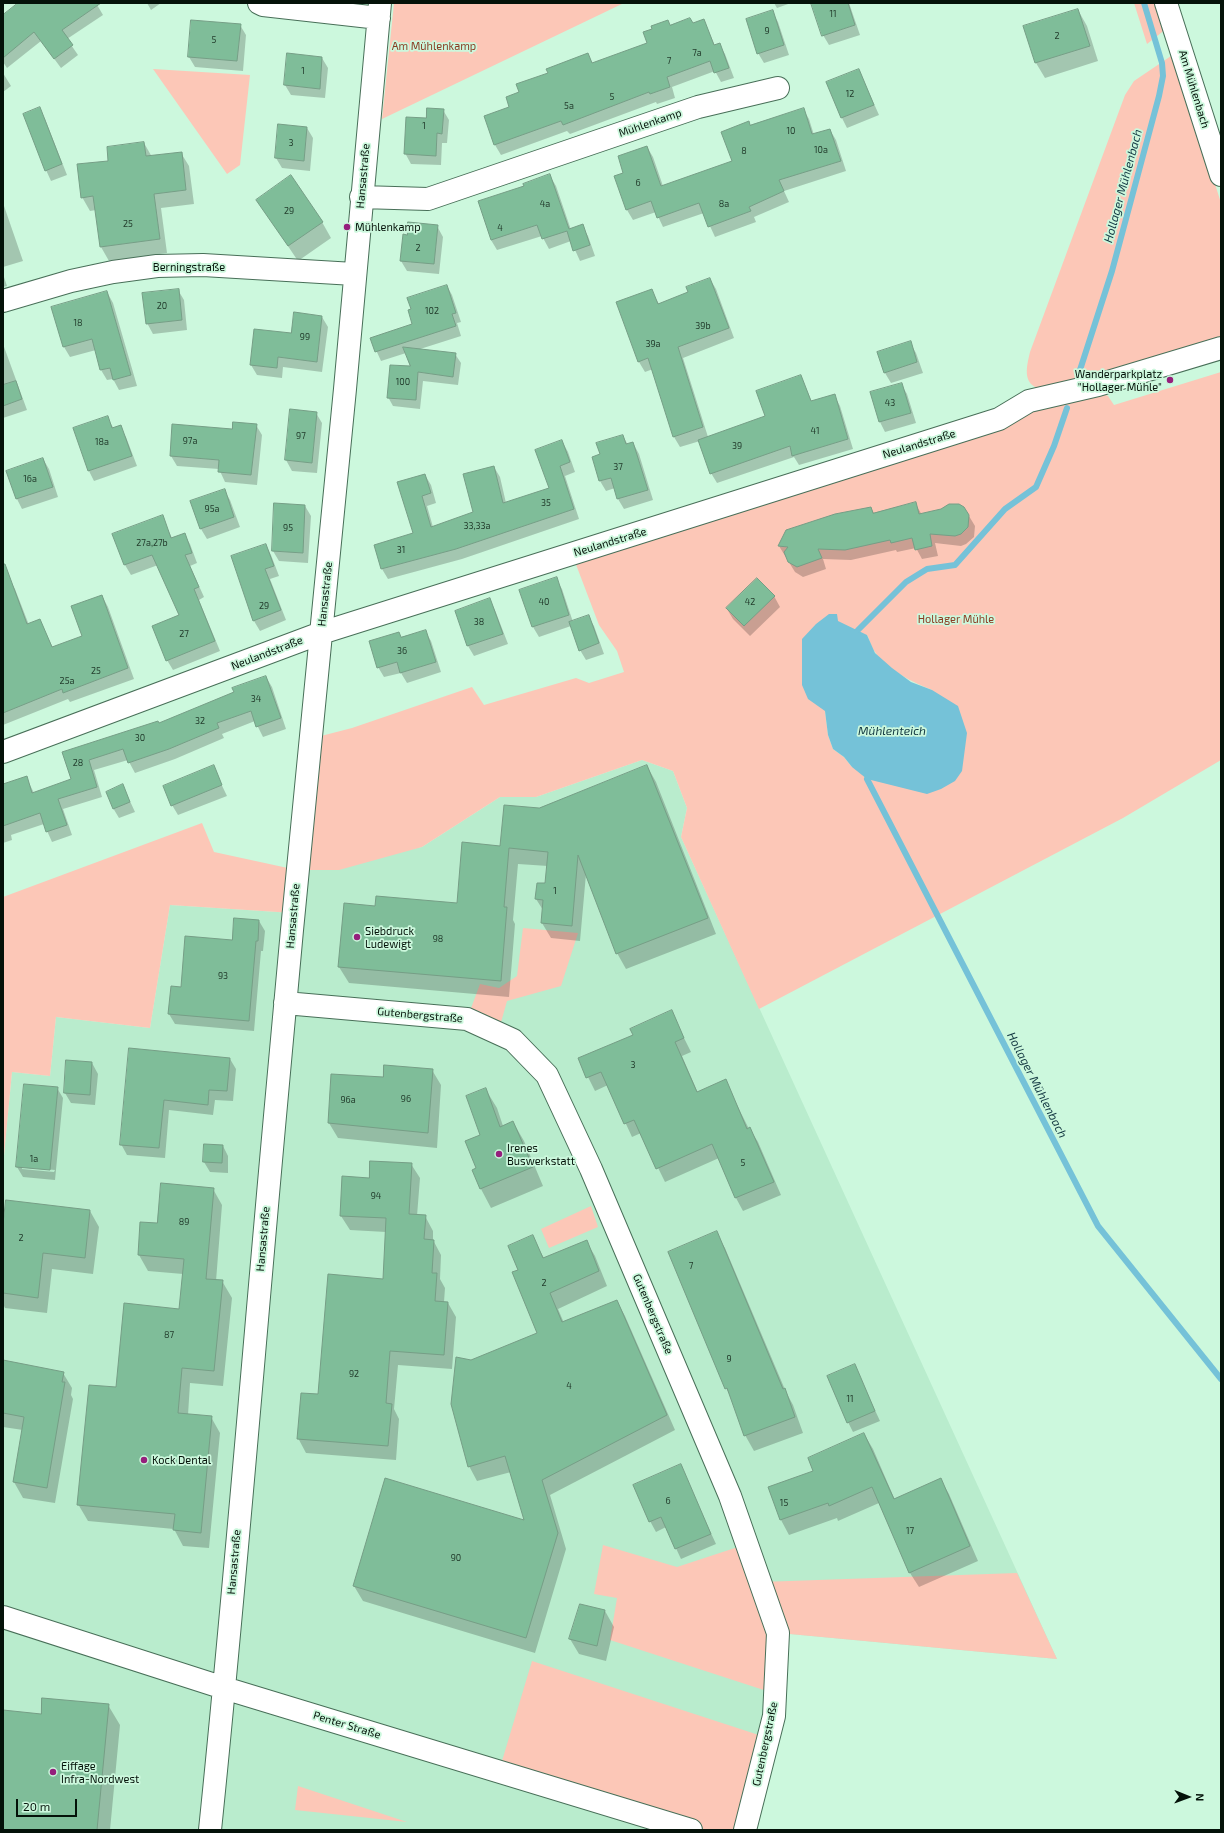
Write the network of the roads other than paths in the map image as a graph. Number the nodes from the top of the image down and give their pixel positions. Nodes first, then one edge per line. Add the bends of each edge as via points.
1 (259, 3) edge
2 (1166, 3) edge
3 (380, 10) edge
4 (778, 88) dead end
5 (1221, 176) edge
6 (361, 197) junction
7 (354, 274) junction
8 (3, 301) edge
9 (1221, 348) edge
10 (321, 633) junction
11 (3, 752) edge
12 (285, 1003) junction
13 (3, 1617) edge
14 (224, 1688) junction
15 (210, 1830) edge
16 (691, 1830) edge
17 (746, 1830) edge

1 - 3 street
2 - 5 street, Am Mühlenbach
3 - 6 street, Hansastraße
4 - 6 street, Mühlenkamp via 698,107 428,199
6 - 7 street, Hansastraße
7 - 8 street, Berningstraße via 203,265 157,266 71,281
7 - 10 street, Hansastraße
9 - 10 street, Neulandstraße via 1098,385 1029,401 998,419
10 - 11 street, Neulandstraße
10 - 12 street, Hansastraße
12 - 14 street, Hansastraße
12 - 17 street, Gutenbergstraße via 467,1019 513,1040 547,1075 591,1169 730,1496 778,1633 774,1716
13 - 14 street, Penter Straße
14 - 15 street, Hansastraße
14 - 16 street, Penter Straße

